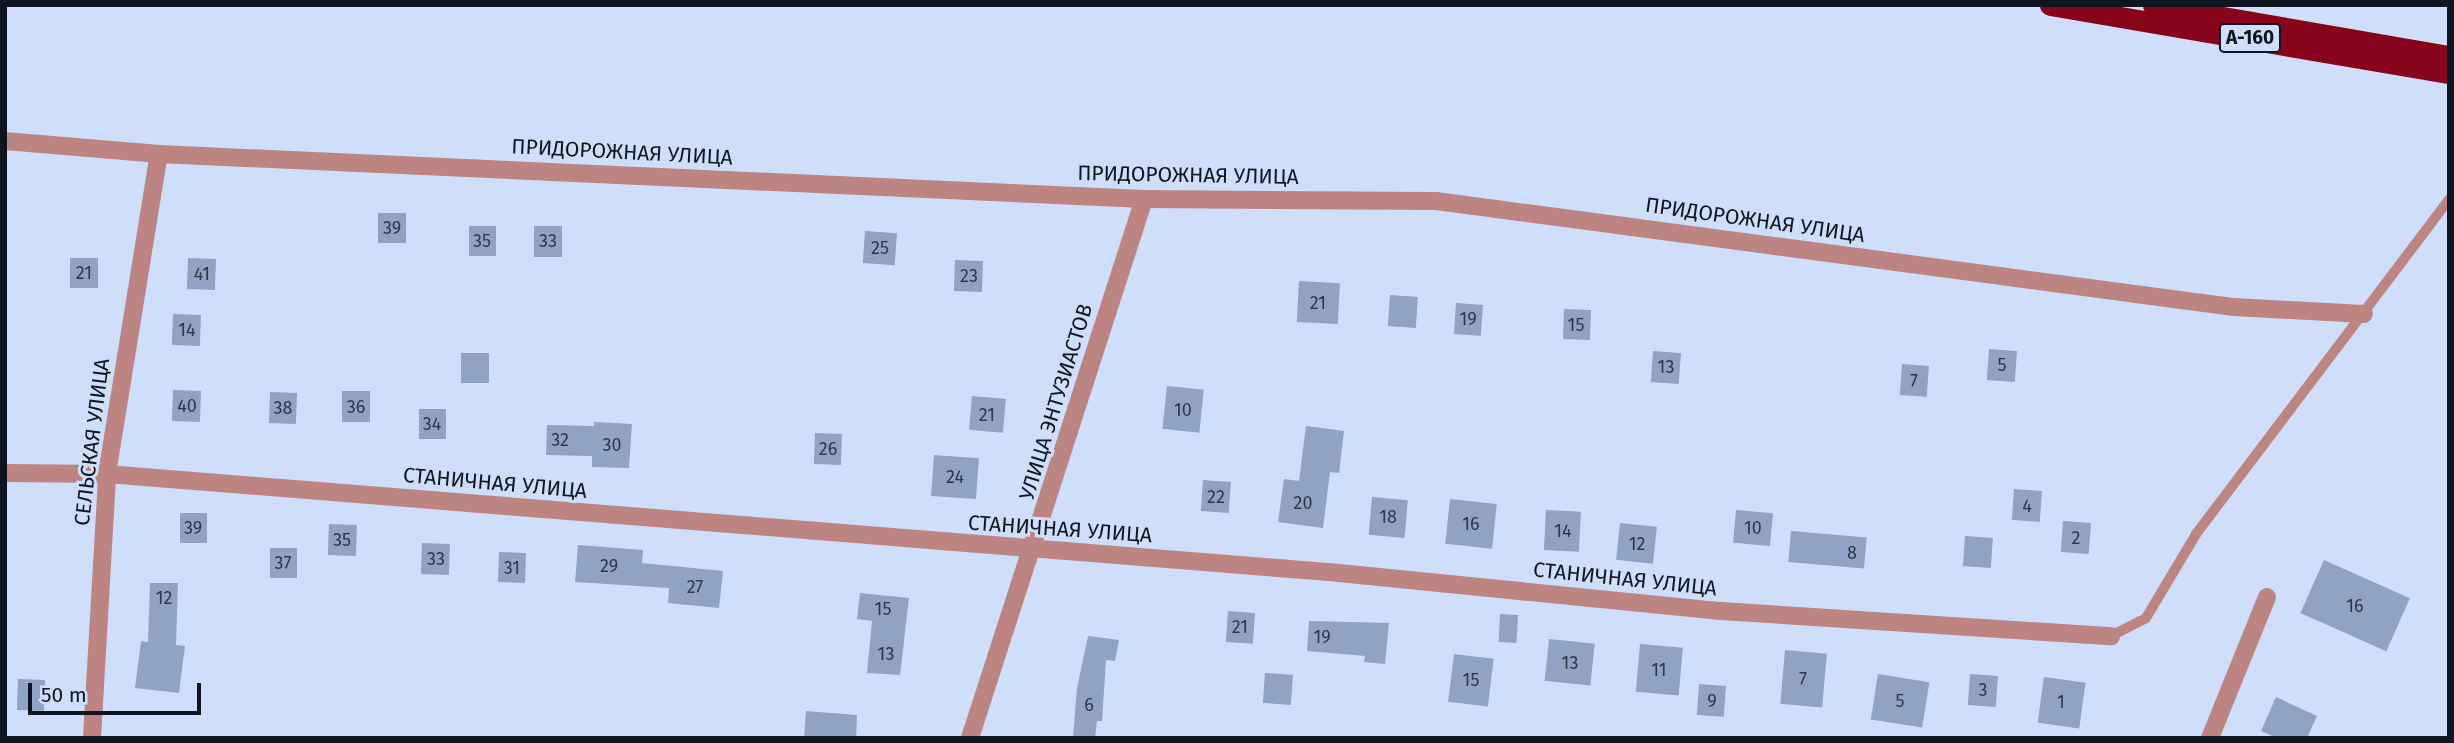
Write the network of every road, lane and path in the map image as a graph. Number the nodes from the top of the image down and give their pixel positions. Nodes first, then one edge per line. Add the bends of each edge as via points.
1 (2050, 5) edge
2 (2153, 5) edge
3 (2226, 34) junction
4 (2449, 57) edge
5 (2449, 73) edge
6 (2449, 87) edge
7 (5, 141) edge
8 (159, 154) junction
9 (1144, 199) junction
10 (2449, 199) edge
11 (2364, 314) junction
12 (5, 473) edge
13 (107, 474) junction
14 (1034, 550) junction
15 (2267, 597) dead end
16 (2111, 636) joint
17 (92, 738) edge
18 (970, 738) edge
19 (2210, 738) edge

1 - 3 highway, А-160
2 - 4 highway, А-160
3 - 5 highway, А-160
3 - 6 highway via 2262,53
7 - 8 street, ПРИДОРОЖНАЯ УЛИЦА
8 - 9 street, ПРИДОРОЖНАЯ УЛИЦА
8 - 13 street, СЕЛЬСКАЯ УЛИЦА
9 - 11 street, ПРИДОРОЖНАЯ УЛИЦА via 1436,201 2234,307
9 - 14 street, УЛИЦА ЭНТУЗИАСТОВ
10 - 11 lane
11 - 16 lane via 2196,534 2146,618
12 - 13 street, СТАНИЧНАЯ УЛИЦА
13 - 14 street, СТАНИЧНАЯ УЛИЦА
13 - 17 street, СЕЛЬСКАЯ УЛИЦА
14 - 16 street, СТАНИЧНАЯ УЛИЦА via 1329,572 1721,611
14 - 18 street, УЛИЦА ЭНТУЗИАСТОВ
15 - 19 street

